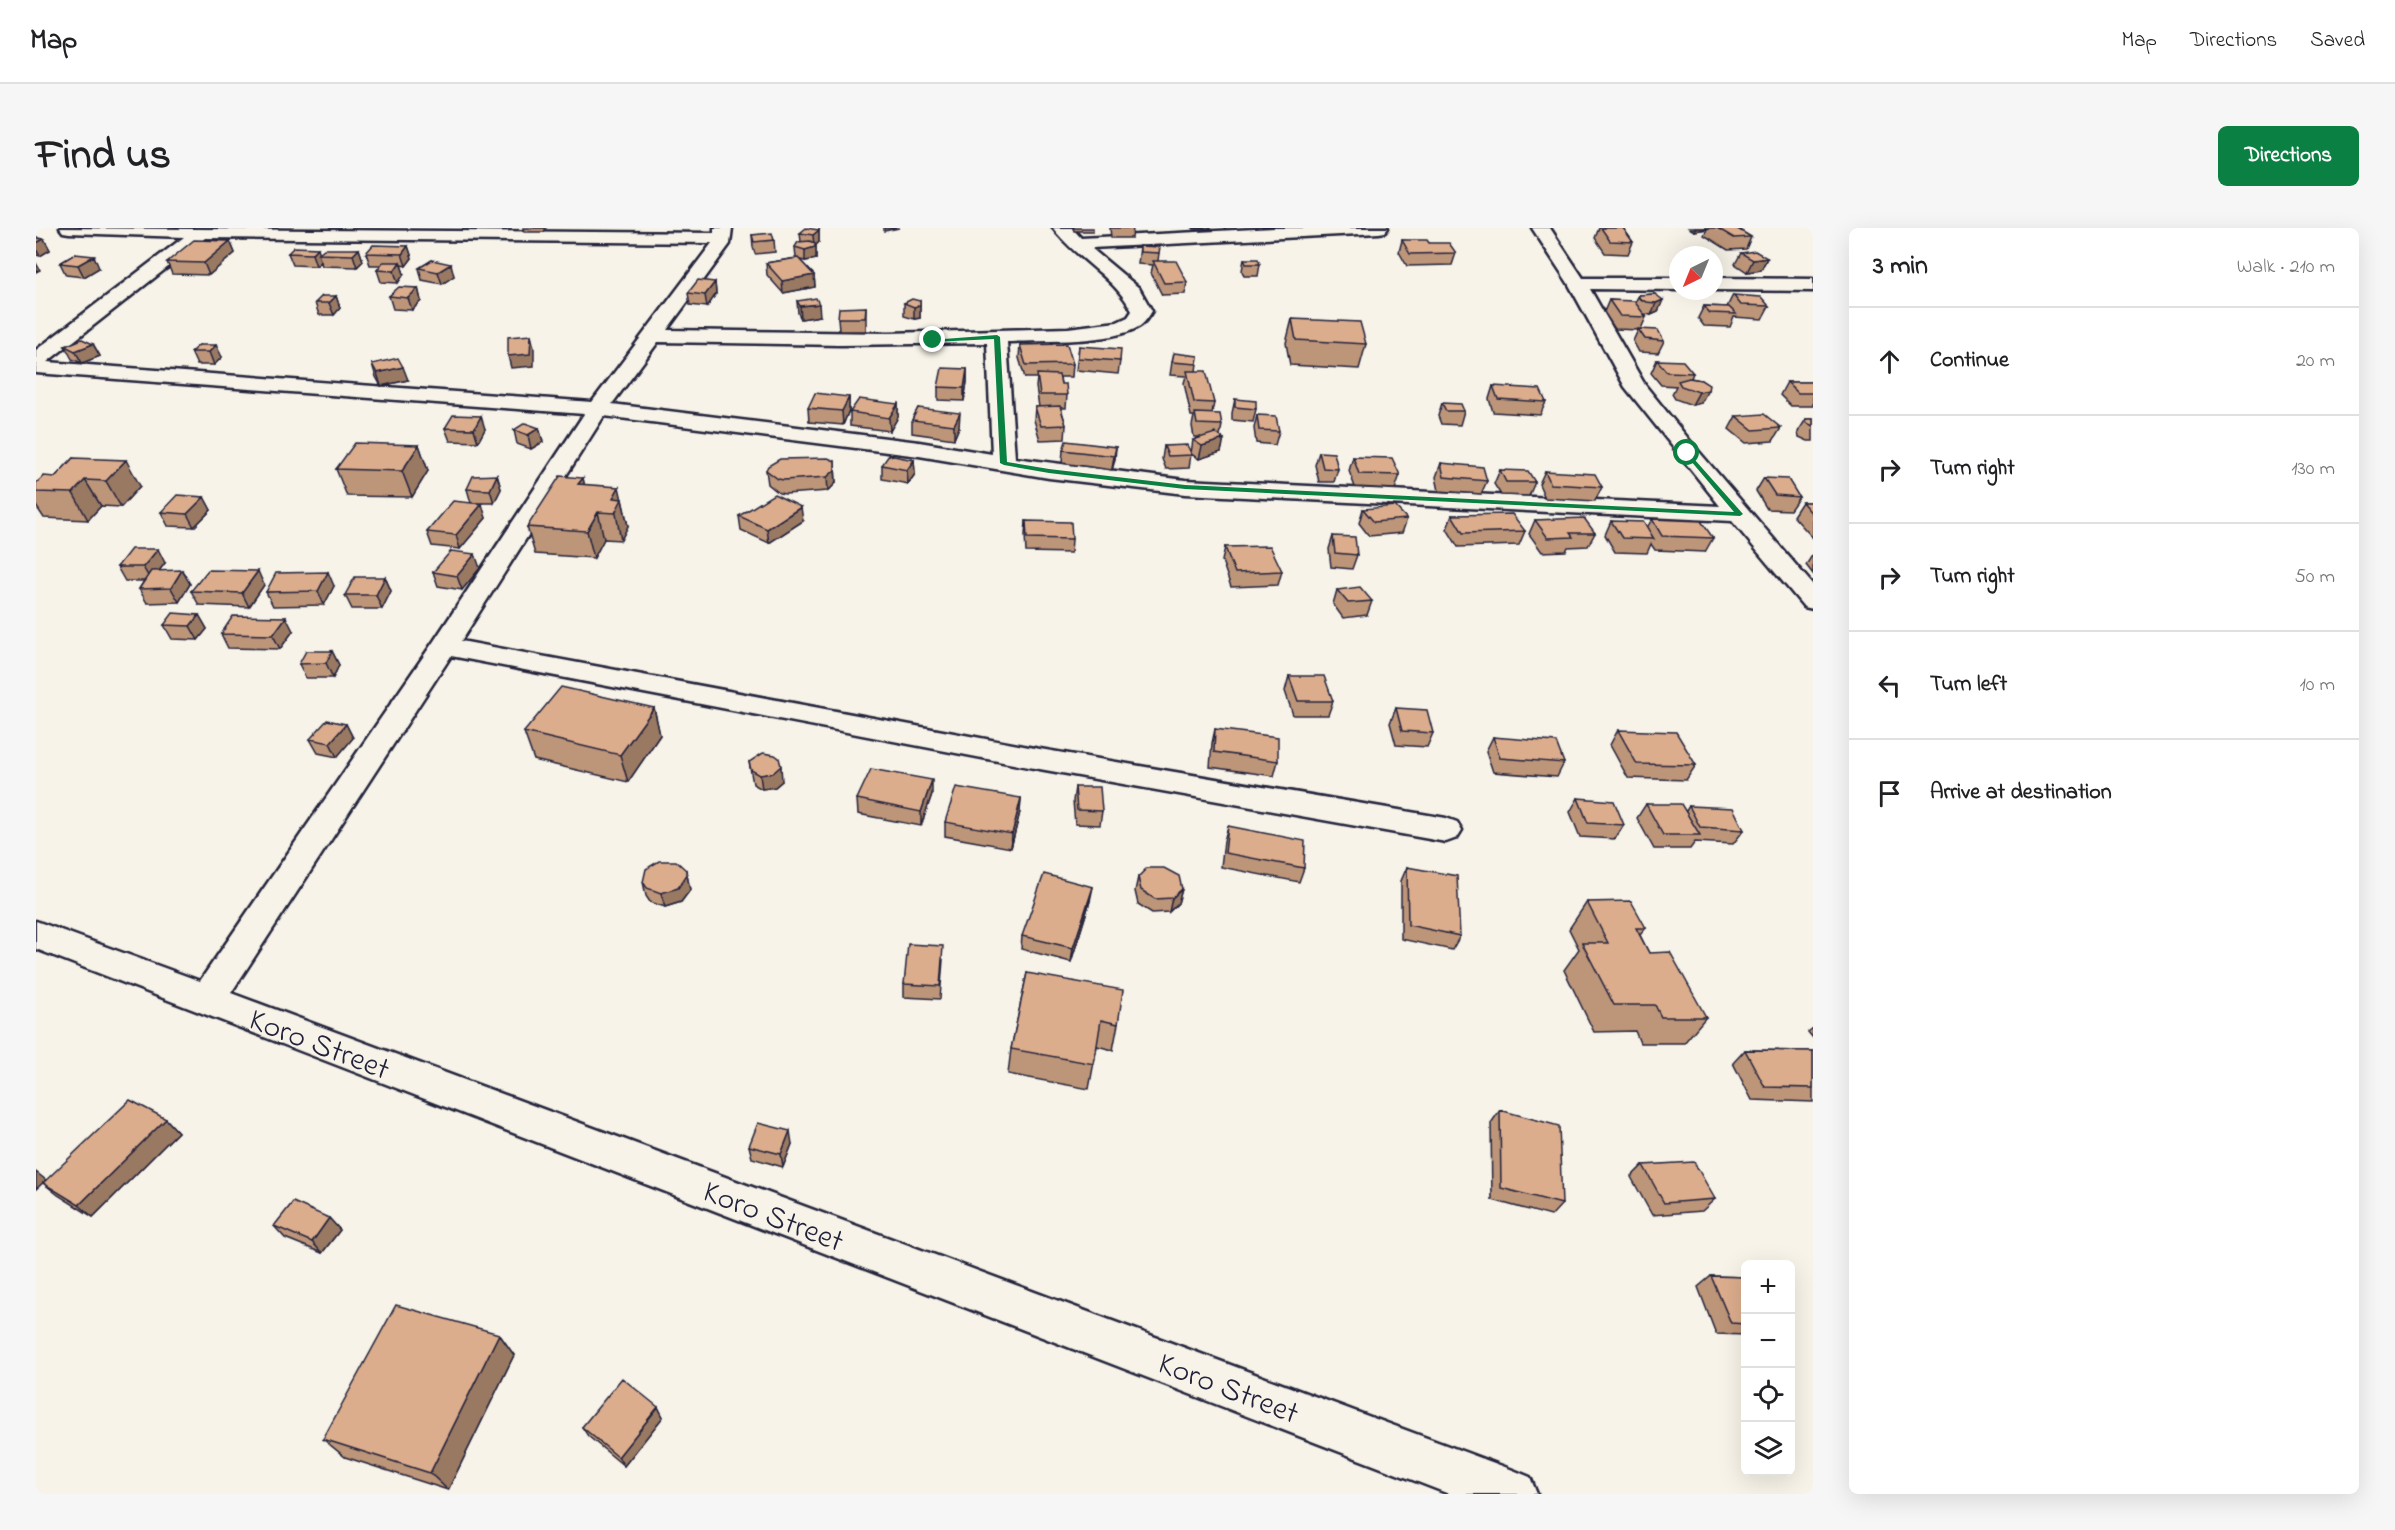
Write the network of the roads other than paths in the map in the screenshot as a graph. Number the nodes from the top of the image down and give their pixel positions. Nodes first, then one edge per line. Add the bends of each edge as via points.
1 (69, 228) edge
2 (1062, 228) edge
3 (1379, 228) edge
4 (1541, 228) edge
5 (204, 231) edge
6 (723, 233) edge
7 (1076, 243) junction
8 (1578, 283) junction
9 (1669, 284) edge
10 (1723, 284) edge
11 (1813, 285) edge
12 (652, 336) junction
13 (997, 337) junction
14 (36, 360) edge
15 (36, 367) edge
16 (597, 409) junction
17 (1004, 463) junction
18 (1740, 514) junction
19 (1813, 601) edge
20 (444, 646) junction
21 (1446, 830) dead end
22 (36, 934) edge
23 (207, 1000) junction
24 (1513, 1494) edge

1 - 5 street
2 - 7 street
3 - 7 street
4 - 8 street
5 - 6 street
5 - 14 street
6 - 12 street via 713,256
7 - 13 street via 1132,292 1142,311 1134,321 1087,332
8 - 9 street
8 - 18 street via 1636,387
10 - 11 street
12 - 13 street via 842,340
12 - 16 street
13 - 17 street
15 - 16 street
16 - 17 street via 919,448
16 - 20 street
17 - 18 street via 1185,487
18 - 19 street
20 - 21 street via 1034,758
20 - 23 street
22 - 23 street, Koro Street
23 - 24 street, Koro Street

